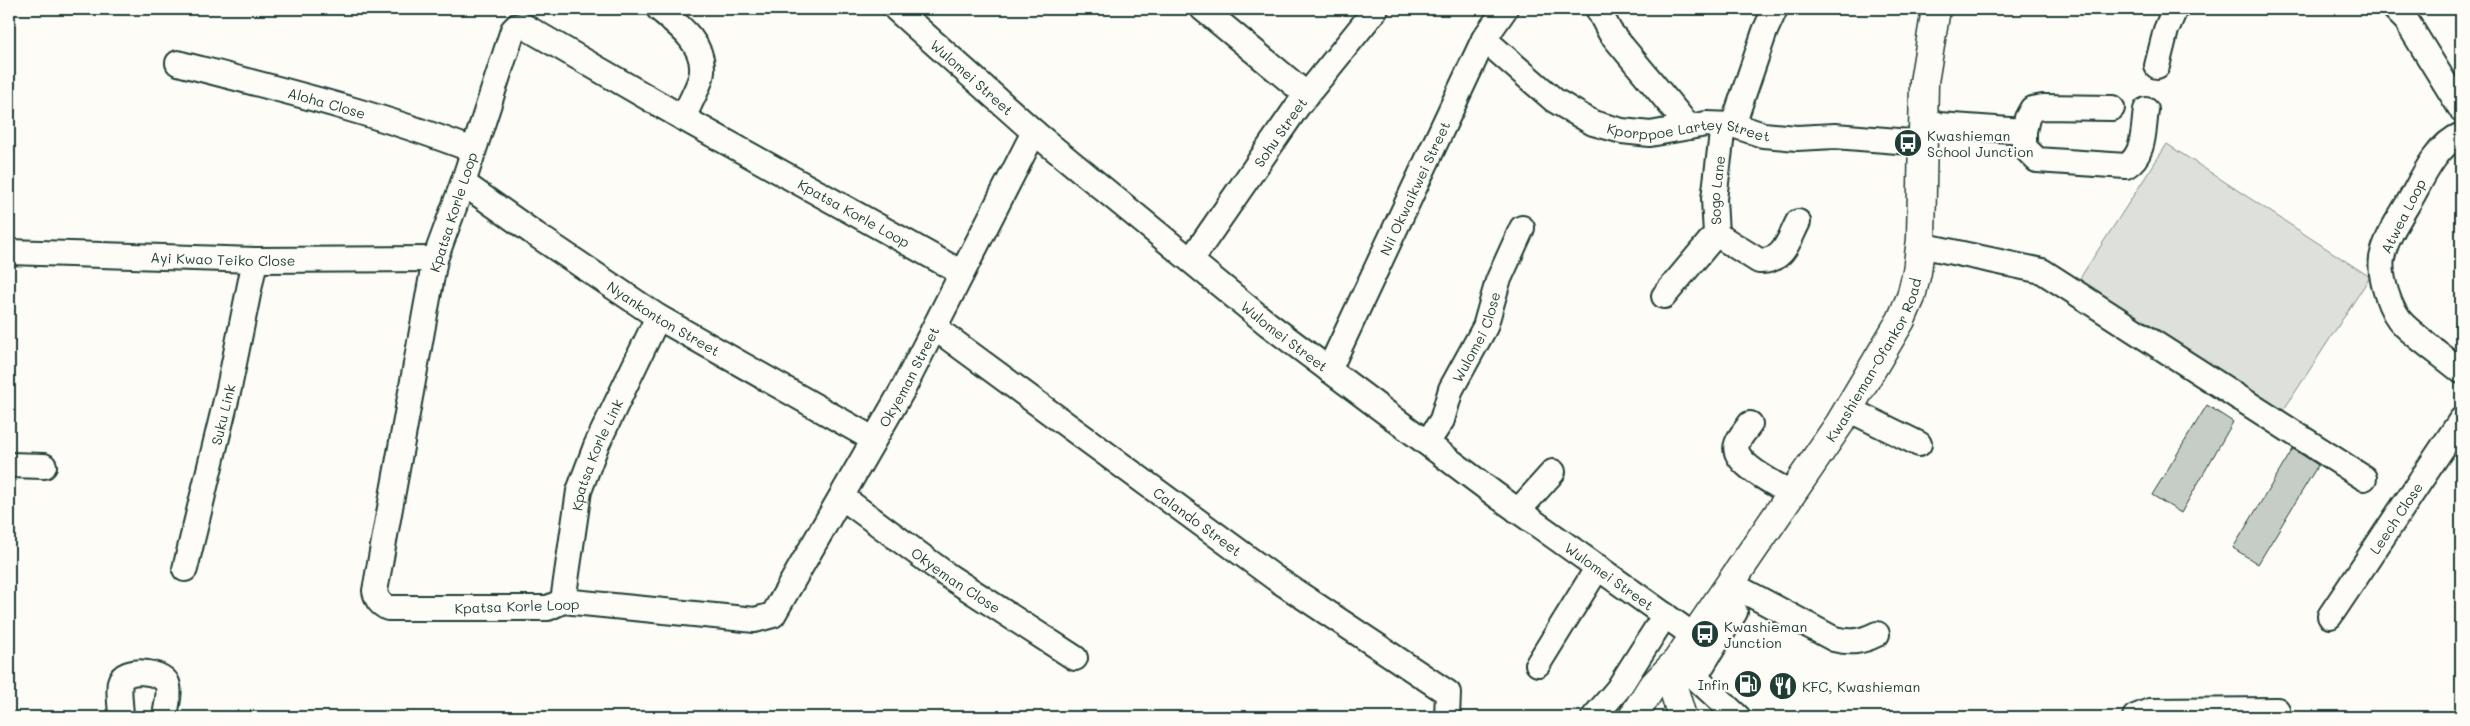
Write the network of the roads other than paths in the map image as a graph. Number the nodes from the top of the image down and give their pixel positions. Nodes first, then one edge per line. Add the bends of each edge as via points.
1 (659, 9) edge
2 (896, 9) edge
3 (1203, 9) edge
4 (1376, 9) edge
5 (1505, 9) edge
6 (1598, 9) edge
7 (1775, 9) edge
8 (1936, 9) edge
9 (2175, 9) edge
10 (2395, 9) edge
11 (1484, 39) junction
12 (178, 63) dead end
13 (2157, 66) dead end
14 (1308, 95) junction
15 (2112, 108) dead end
16 (2461, 109) edge
17 (2146, 110) dead end
18 (683, 118) junction
19 (1728, 125) junction
20 (1689, 127) junction
21 (1923, 131) junction
22 (2024, 131) junction
23 (1034, 132) junction
24 (2461, 135) edge
25 (473, 150) junction
26 (463, 183) junction
27 (1798, 222) dead end
28 (1522, 228) dead end
29 (1716, 234) junction
30 (1920, 245) junction
31 (9, 252) edge
32 (436, 259) junction
33 (255, 260) junction
34 (1190, 260) junction
35 (962, 273) junction
36 (1664, 296) dead end
37 (658, 317) junction
38 (934, 328) junction
39 (1329, 370) junction
40 (2461, 371) edge
41 (1848, 409) junction
42 (2461, 420) edge
43 (1750, 424) dead end
44 (873, 439) junction
45 (1427, 443) junction
46 (1919, 444) dead end
47 (9, 465) edge
48 (44, 466) dead end
49 (1553, 472) dead end
50 (2364, 478) dead end
51 (1792, 494) junction
52 (842, 497) junction
53 (1518, 511) junction
54 (1598, 568) junction
55 (185, 569) dead end
56 (1724, 592) junction
57 (563, 601) junction
58 (773, 615) joint
59 (1665, 615) junction
60 (2330, 616) dead end
61 (1877, 634) dead end
62 (1694, 636) junction
63 (1075, 658) dead end
64 (1538, 664) dead end
65 (1681, 672) junction
66 (2277, 710) dead end
67 (121, 717) edge
68 (165, 717) edge
69 (1447, 717) edge
70 (1594, 717) edge
71 (1633, 717) edge
72 (1649, 717) edge
73 (1682, 717) edge
74 (1738, 717) edge
75 (2136, 717) edge

1 - 18 street via 686,32 698,51 702,71
2 - 23 street, Wulomei Street
3 - 14 street
4 - 14 street, Sohu Street
5 - 11 street, Nii Okwaikwei Street
6 - 20 street via 1610,32
7 - 19 street, Sogo Lane
8 - 21 main road, Kwashieman-Ofankor Road via 1924,82
9 - 13 street
10 - 16 street via 2406,20
11 - 20 street, Kporppoe Lartey Street via 1554,100 1593,123 1650,134
11 - 39 street, Nii Okwaikwei Street
12 - 25 street, Aloha Close via 353,108
14 - 34 street, Sohu Street
15 - 22 street via 2044,107 2032,110
17 - 22 street via 2139,152 2126,166 2037,160 2024,146
18 - 25 street, Kpatsa Korle Loop via 522,25 513,30
18 - 35 street, Kpatsa Korle Loop
19 - 20 street, Kporppoe Lartey Street
19 - 21 street, Kporppoe Lartey Street via 1763,135 1797,138
19 - 29 street, Sogo Lane via 1714,199
21 - 22 street, Kporppoe Lartey Street via 1939,125
21 - 30 main road, Kwashieman-Ofankor Road
23 - 34 street, Wulomei Street
23 - 35 street, Okyeman Street
24 - 40 street, Atwea Loop via 2451,139 2428,167 2390,236 2382,257 2381,277 2389,300 2403,324
25 - 26 street, Kpatsa Korle Loop
26 - 32 street, Kpatsa Korle Loop
26 - 37 street, Nyankonton Street
27 - 29 street via 1783,251 1776,259 1767,261 1759,261
28 - 45 street, Wulomei Close via 1498,281 1485,327 1451,389 1442,420
29 - 36 street, Sogo Lane
30 - 41 main road, Kwashieman-Ofankor Road via 1910,297 1901,320
30 - 50 street via 2042,271
31 - 33 street, Ayi Kwao Teiko Close
32 - 33 street, Ayi Kwao Teiko Close
32 - 57 street, Kpatsa Korle Loop via 374,591 376,598 388,608 548,608
33 - 55 street, Suku Link via 229,388
34 - 39 street, Wulomei Street
35 - 38 street, Okyeman Street
37 - 44 street, Nyankonton Street
37 - 57 street, Kpatsa Korle Link via 596,446 579,491
38 - 44 street, Okyeman Street
38 - 69 street, Calando Street via 1276,578 1448,693
39 - 45 street, Wulomei Street
41 - 46 street
41 - 51 main road, Kwashieman-Ofankor Road
42 - 60 street, Leech Close
43 - 51 street via 1736,445 1737,454 1742,462
44 - 52 street, Okyeman Street
45 - 53 street, Wulomei Street
47 - 48 street
49 - 53 street
51 - 56 main road, Kwashieman-Ofankor Road
52 - 58 street, Okyeman Street
52 - 63 street, Okyeman Close via 947,574
53 - 54 street, Wulomei Street
54 - 59 street, Wulomei Street
54 - 64 street
56 - 61 street via 1848,643 1862,642
56 - 62 main road, Kwashieman-Ofankor Road
56 - 65 street via 1735,612
57 - 58 street, Kpatsa Korle Loop via 755,620
59 - 62 street, Wulomei Street
59 - 70 street via 1618,689
62 - 65 main road, Kwashieman-Ofankor Road
65 - 71 main road, Kwashieman-Ofankor Road via 1651,688
65 - 72 main road, Kwashieman-Ofankor Road
65 - 73 main road
65 - 74 street
66 - 75 street via 2150,711
67 - 68 street via 120,682 131,673 157,675 167,682

